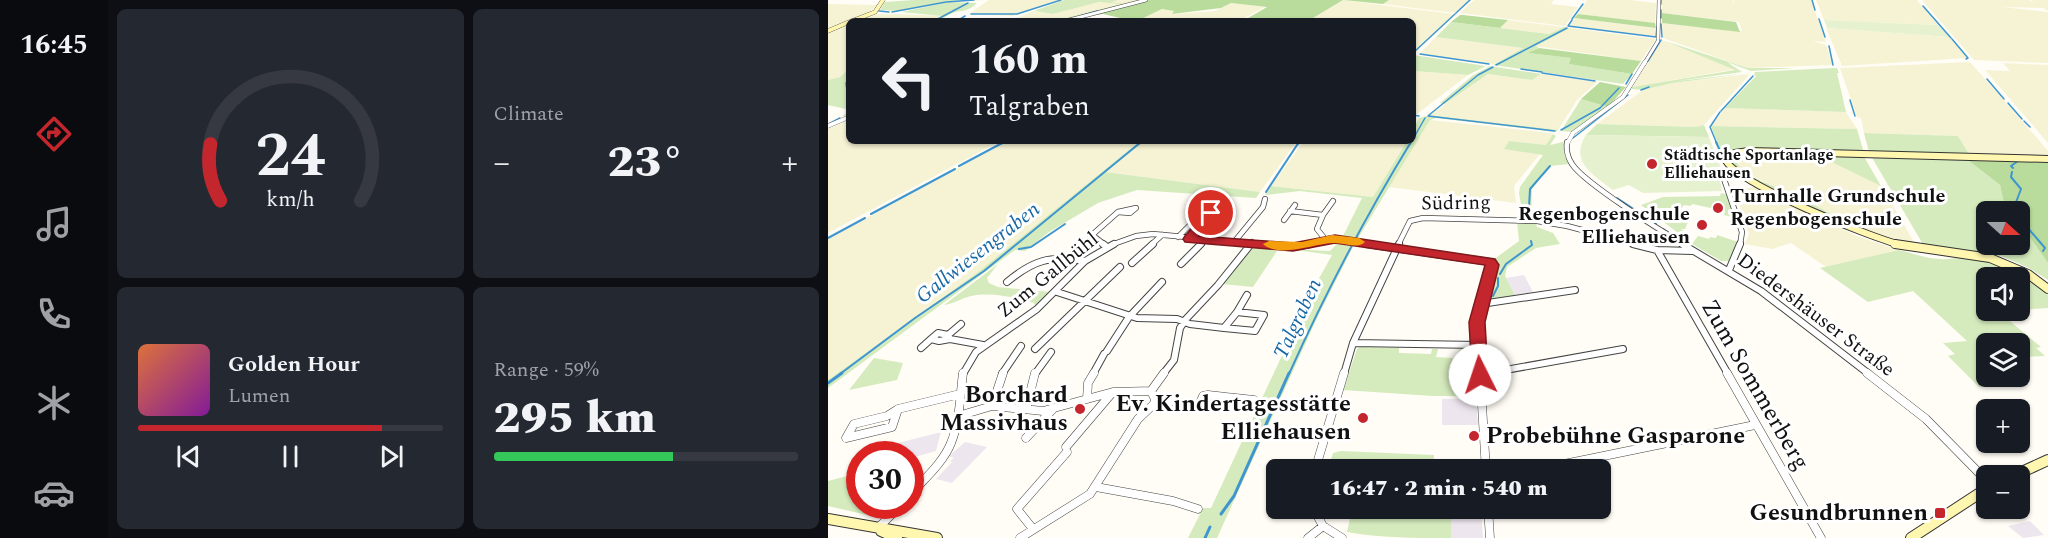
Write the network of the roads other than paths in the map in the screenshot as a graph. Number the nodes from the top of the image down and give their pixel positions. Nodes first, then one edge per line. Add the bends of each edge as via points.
1 (884, 0) edge
2 (1146, 0) edge
3 (1659, 0) edge
4 (861, 18) edge
5 (1077, 18) edge
6 (846, 24) edge
7 (828, 31) edge
8 (846, 118) edge
9 (828, 126) edge
10 (2048, 159) edge
11 (1731, 169) junction
12 (1730, 193) joint
13 (1265, 199) dead end
14 (1333, 201) dead end
15 (1295, 205) dead end
16 (1290, 211) junction
17 (1118, 212) dead end
18 (1323, 215) junction
19 (1284, 220) dead end
20 (1162, 235) junction
21 (1178, 237) junction
22 (1190, 239) junction
23 (1325, 239) junction
24 (1205, 240) junction
25 (1235, 241) junction
26 (1252, 242) junction
27 (1107, 247) junction
28 (1396, 247) junction
29 (1657, 250) junction
30 (1694, 251) junction
31 (1085, 261) junction
32 (1132, 263) dead end
33 (1181, 264) dead end
34 (1120, 267) dead end
35 (1730, 270) junction
36 (1007, 282) dead end
37 (1162, 282) dead end
38 (2048, 289) edge
39 (1575, 290) dead end
40 (1057, 292) junction
41 (1247, 294) dead end
42 (1085, 300) junction
43 (1481, 304) junction
44 (1237, 312) junction
45 (1129, 317) junction
46 (1184, 322) junction
47 (962, 324) dead end
48 (1224, 328) junction
49 (949, 337) junction
50 (1353, 343) junction
51 (983, 345) junction
52 (1478, 345) junction
53 (1021, 346) dead end
54 (921, 348) dead end
55 (1035, 349) dead end
56 (1623, 349) dead end
57 (1051, 352) dead end
58 (1480, 375) junction
59 (1113, 392) junction
60 (1151, 392) junction
61 (960, 394) junction
62 (1226, 397) junction
63 (1087, 399) junction
64 (1155, 399) junction
65 (1254, 400) dead end
66 (992, 406) junction
67 (1198, 406) junction
68 (898, 409) junction
69 (1026, 409) junction
70 (1053, 409) junction
71 (958, 416) junction
72 (1755, 425) junction
73 (1026, 438) dead end
74 (1318, 459) edge
75 (1485, 459) edge
76 (1588, 459) edge
77 (2048, 460) edge
78 (2030, 468) edge
79 (1976, 470) edge
80 (924, 479) edge
81 (1096, 487) junction
82 (1976, 496) edge
83 (1198, 508) dead end
84 (828, 519) edge
85 (887, 519) edge
86 (1319, 519) edge
87 (1489, 519) edge
88 (1323, 526) junction
89 (877, 529) junction
90 (1033, 529) junction
91 (897, 538) edge
92 (937, 538) edge
93 (1020, 538) edge
94 (1308, 538) edge
95 (1342, 538) edge
96 (1490, 538) edge
97 (1821, 538) edge
98 (1911, 538) edge

1 - 4 street via 875,12
2 - 5 street
3 - 30 street, Diedershäuser Straße via 1658,41 1623,97 1567,141 1567,155 1588,180
6 - 7 street
8 - 9 street
10 - 11 street via 1749,151 1727,159
11 - 12 street via 1724,174
11 - 38 street via 1868,235 1923,251 1996,258 2025,271
12 - 35 street via 1742,240
13 - 25 street via 1263,207
14 - 18 street
15 - 16 street
16 - 18 street
16 - 19 street
17 - 27 street via 1092,236
18 - 23 street via 1317,229
20 - 21 street, Zum Gallbühl
20 - 27 street, Zum Gallbühl via 1136,236
20 - 32 street
21 - 22 street, Zum Gallbühl
21 - 22 street via 1201,214 1211,213
22 - 24 street, Zum Gallbühl
23 - 26 street, Zum Gallbühl via 1302,246
23 - 28 street, Zum Gallbühl
24 - 25 street, Zum Gallbühl
24 - 33 street
25 - 26 street, Zum Gallbühl
26 - 46 street
27 - 31 street, Zum Gallbühl
28 - 29 street, Südring via 1410,221 1423,218 1552,223
28 - 43 street via 1491,263
28 - 50 street, Südring
29 - 30 street, Südring
29 - 72 street, Zum Sommerberg
30 - 35 street, Diedershäuser Straße
31 - 36 street via 1044,257
31 - 40 street, Zum Gallbühl
34 - 42 street
35 - 79 street, Diedershäuser Straße via 1926,419
37 - 45 street
39 - 43 street
40 - 42 street
40 - 51 street, Zum Gallbühl
41 - 44 street
42 - 45 street
42 - 55 street
43 - 52 street
44 - 48 street
44 - 48 street via 1264,315 1255,331
45 - 46 street
45 - 63 street via 1088,383
46 - 48 street
46 - 60 street via 1174,360
47 - 49 street
49 - 51 street
49 - 54 street via 931,339
50 - 52 street
50 - 74 street, Südring
51 - 61 street, Zum Gallbühl via 967,363
52 - 58 street
53 - 66 street, Zum Gallbühl via 1006,364
56 - 58 street
57 - 69 street via 1038,366
58 - 75 street
59 - 60 street
59 - 63 street
59 - 90 street via 1017,509
60 - 64 street
61 - 68 street
61 - 71 street, Zum Gallbühl
62 - 65 street
62 - 67 street via 1220,408
62 - 67 street via 1208,394
63 - 70 street
64 - 67 street
64 - 81 street
66 - 69 street
66 - 71 street
68 - 68 street via 887,416 854,424 846,438 892,427
69 - 70 street
70 - 73 street
71 - 80 street, Zum Gallbühl via 947,452
72 - 76 street
72 - 97 street, Zum Sommerberg
77 - 78 street
81 - 83 street
81 - 90 street
82 - 98 street
84 - 89 street
85 - 89 street
86 - 88 street
87 - 96 street
88 - 94 street
88 - 95 street
89 - 91 street
89 - 92 street
90 - 93 street

